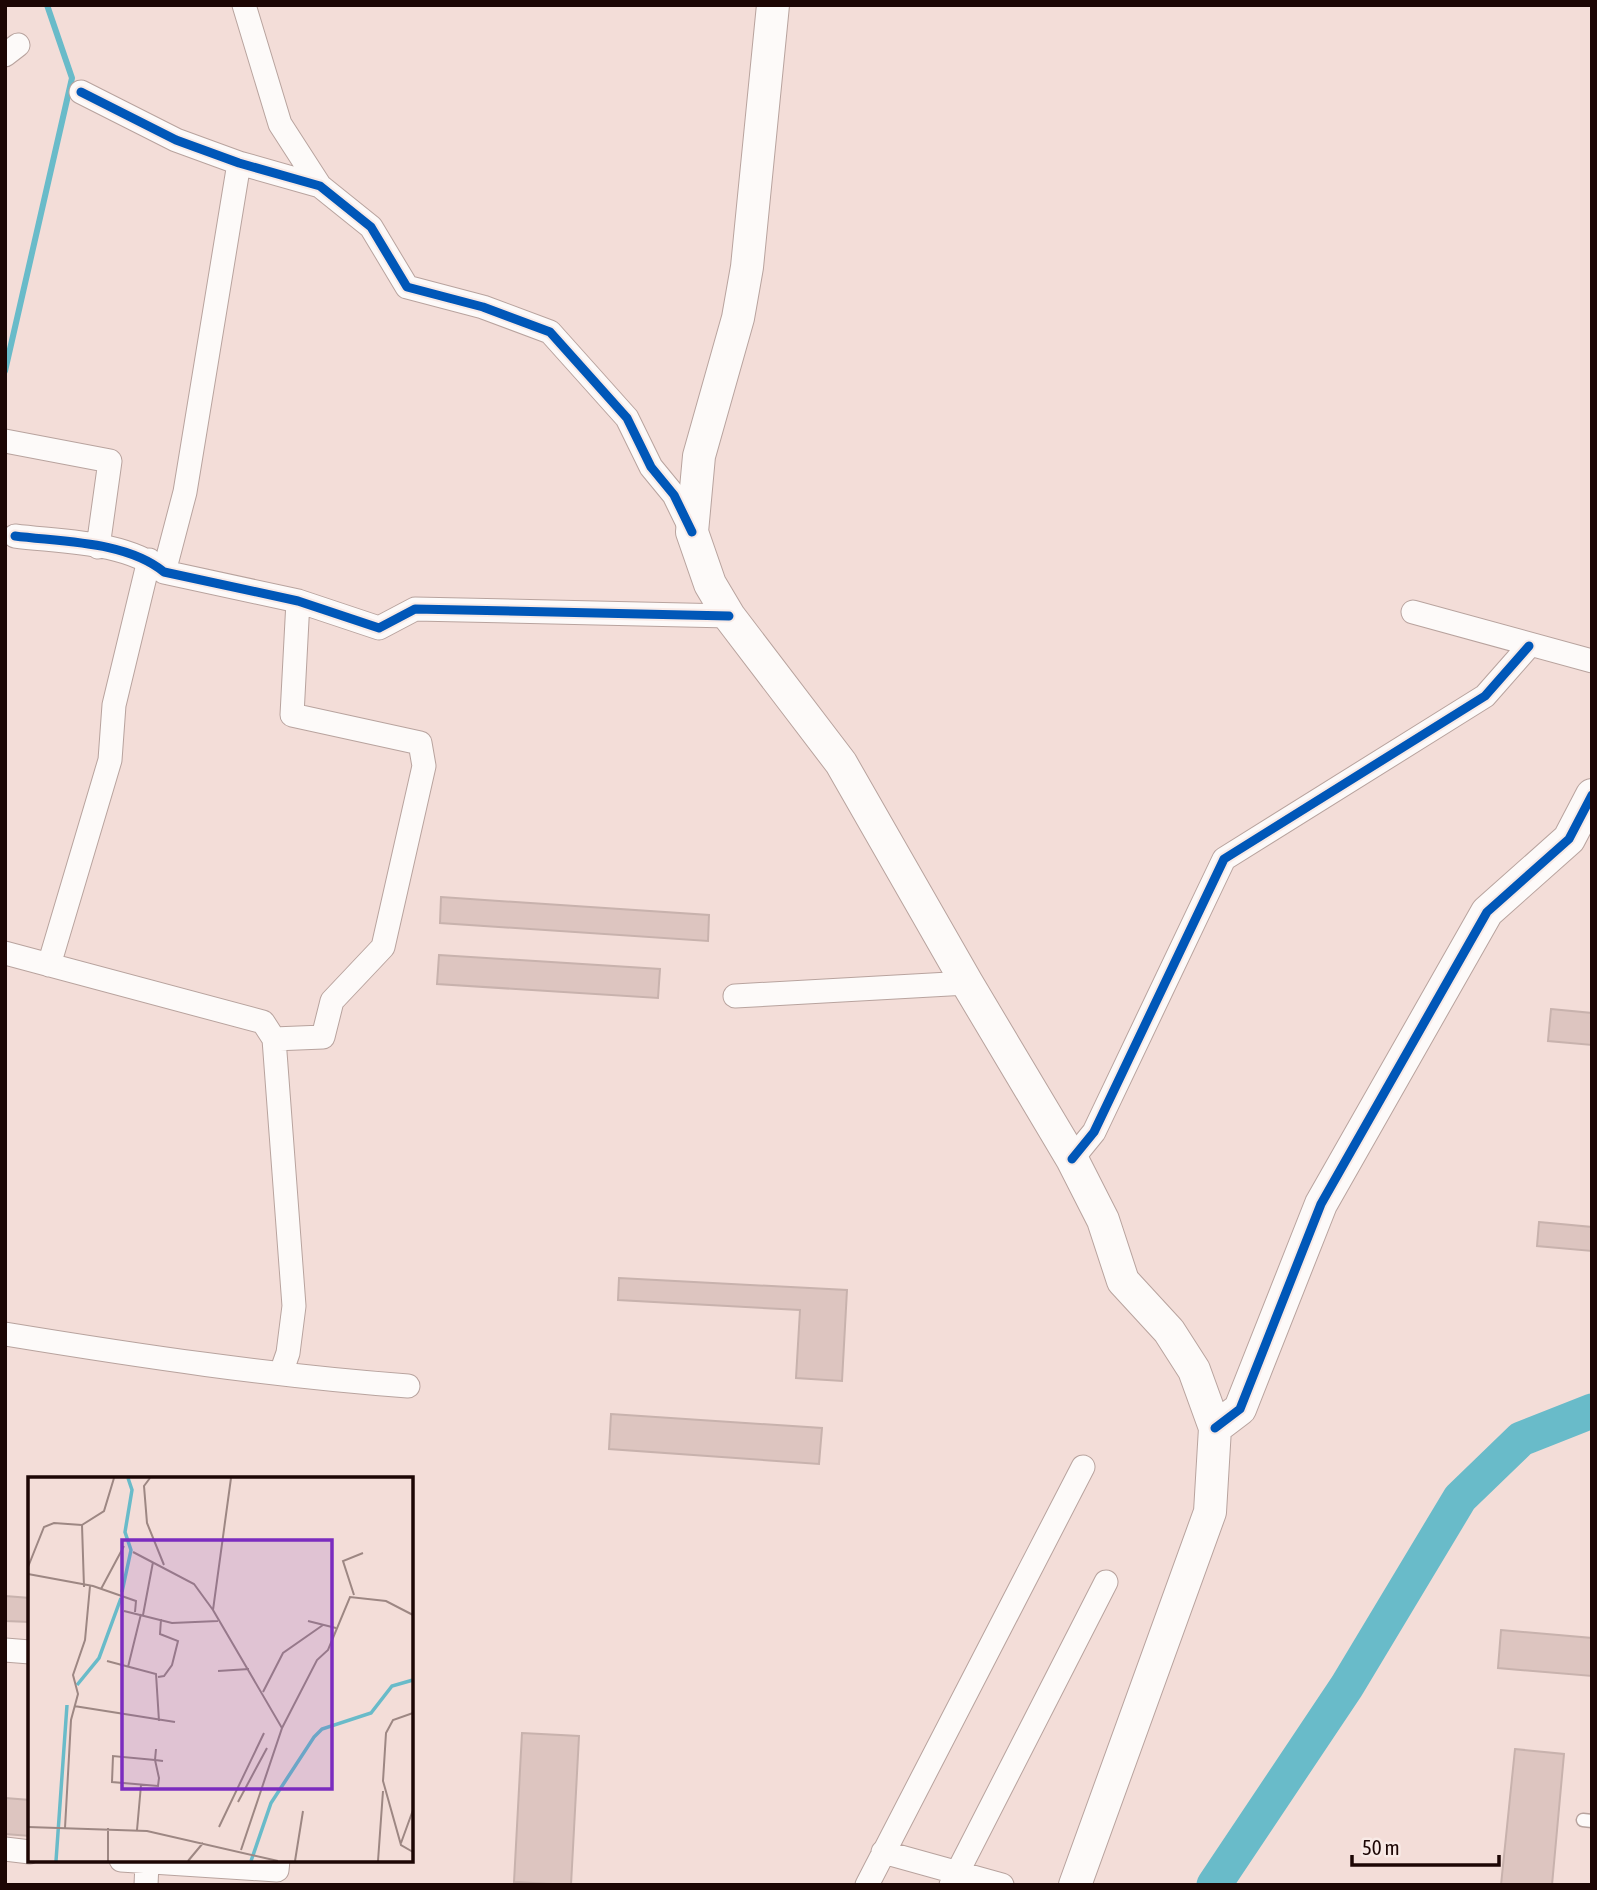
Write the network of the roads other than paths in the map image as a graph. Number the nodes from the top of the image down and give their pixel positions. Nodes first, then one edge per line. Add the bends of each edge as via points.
1 (244, 5) edge
2 (773, 5) edge
3 (81, 92) dead end
4 (239, 163) junction
5 (320, 186) junction
6 (5, 441) edge
7 (692, 532) junction
8 (15, 536) dead end
9 (98, 547) junction
10 (156, 566) junction
11 (298, 601) junction
12 (1413, 612) dead end
13 (729, 616) junction
14 (1529, 646) junction
15 (1592, 661) edge
16 (1592, 795) edge
17 (5, 953) edge
18 (49, 965) junction
19 (967, 983) junction
20 (735, 996) dead end
21 (274, 1039) junction
22 (1072, 1159) junction
23 (5, 1334) edge
24 (281, 1374) junction
25 (408, 1386) dead end
26 (1215, 1428) junction
27 (1083, 1467) dead end
28 (1106, 1581) dead end
29 (5, 1650) edge
30 (28, 1652) edge
31 (5, 1849) edge
32 (28, 1852) edge
33 (883, 1852) junction
34 (125, 1862) edge
35 (278, 1862) edge
36 (146, 1874) edge
37 (955, 1878) edge
38 (867, 1885) edge
39 (1002, 1885) edge
40 (1075, 1885) edge

1 - 5 street via 280,124
2 - 7 main road via 747,267 738,318 699,456
3 - 4 street via 176,140
4 - 5 street
4 - 10 street via 185,492
5 - 7 street via 371,228 407,287 483,307 550,332 627,418
6 - 9 street via 110,461
7 - 13 main road via 710,584
8 - 9 street
9 - 10 street
10 - 11 street
10 - 18 street via 114,705 110,760
11 - 13 street via 379,628 415,610
11 - 21 street via 292,715 420,743 424,766 383,947 332,1001 323,1037
12 - 14 street
13 - 19 main road via 841,763
14 - 15 street
14 - 22 street via 1485,696 1224,859 1094,1132
16 - 26 main road via 1569,839 1487,912 1321,1204 1240,1409
17 - 18 street
18 - 21 street via 262,1022
19 - 20 street
19 - 22 main road
21 - 24 street via 294,1306
22 - 26 main road via 1103,1220 1123,1282 1170,1331 1194,1370
23 - 24 street
24 - 25 street
26 - 40 main road via 1210,1512
27 - 33 street
28 - 37 street
29 - 30 street
31 - 32 street
33 - 37 street
33 - 38 street
34 - 36 street
35 - 36 street via 277,1870
37 - 39 street

